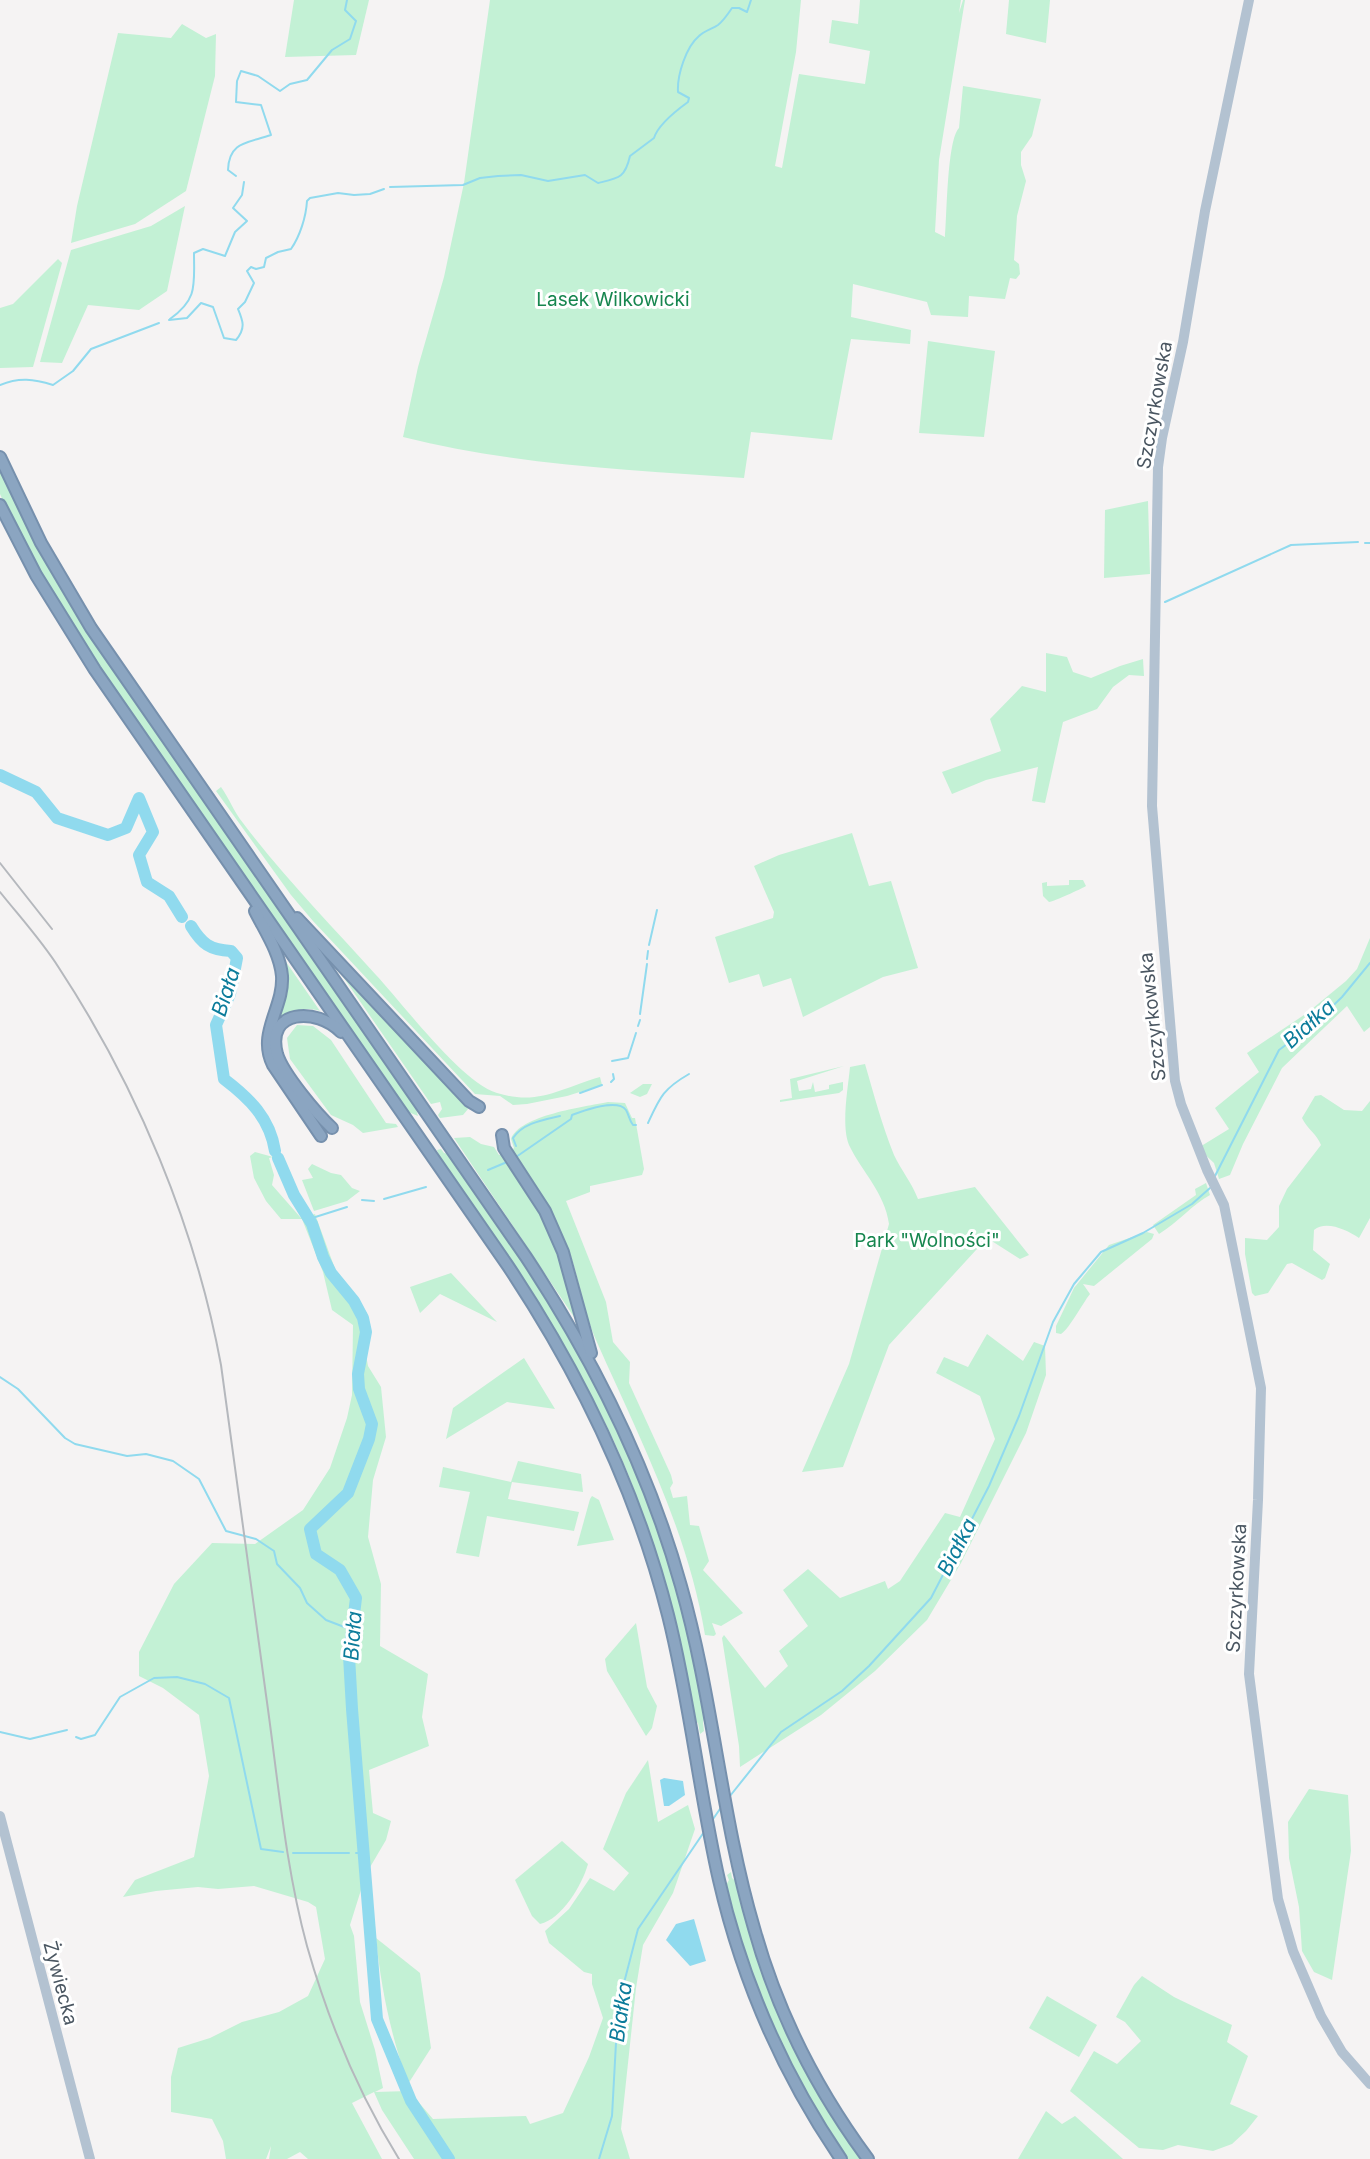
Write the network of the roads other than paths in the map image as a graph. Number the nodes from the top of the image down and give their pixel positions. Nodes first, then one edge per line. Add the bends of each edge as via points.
1 (1250, 0) edge
2 (0, 457) edge
3 (0, 505) edge
4 (240, 880) junction
5 (271, 891) junction
6 (358, 1049) junction
7 (479, 1107) dead end
8 (332, 1128) dead end
9 (502, 1135) dead end
10 (321, 1136) dead end
11 (596, 1372) junction
12 (0, 1816) edge
13 (1370, 2084) edge
14 (90, 2159) edge
15 (841, 2159) edge
16 (868, 2159) edge

1 - 13 main road, Szczyrkowska via 1162,438 1154,836 1175,1081 1221,1197 1261,1388 1249,1664 1278,1899 1293,1951 1321,2016 1342,2052
2 - 5 highway via 41,543 91,628
3 - 4 highway via 65,624
4 - 6 highway
4 - 10 highway via 282,974 267,1053
5 - 7 highway
5 - 11 highway via 547,1288
6 - 8 highway via 337,1027 316,1016 296,1016 279,1030 280,1061
6 - 15 highway via 549,1329 609,1444 660,1585 719,1879 743,1965 767,2028
9 - 11 highway via 504,1148 545,1211 564,1252
11 - 16 highway via 665,1532 689,1615 739,1868 761,1953 815,2075
12 - 14 main road, Żywiecka

